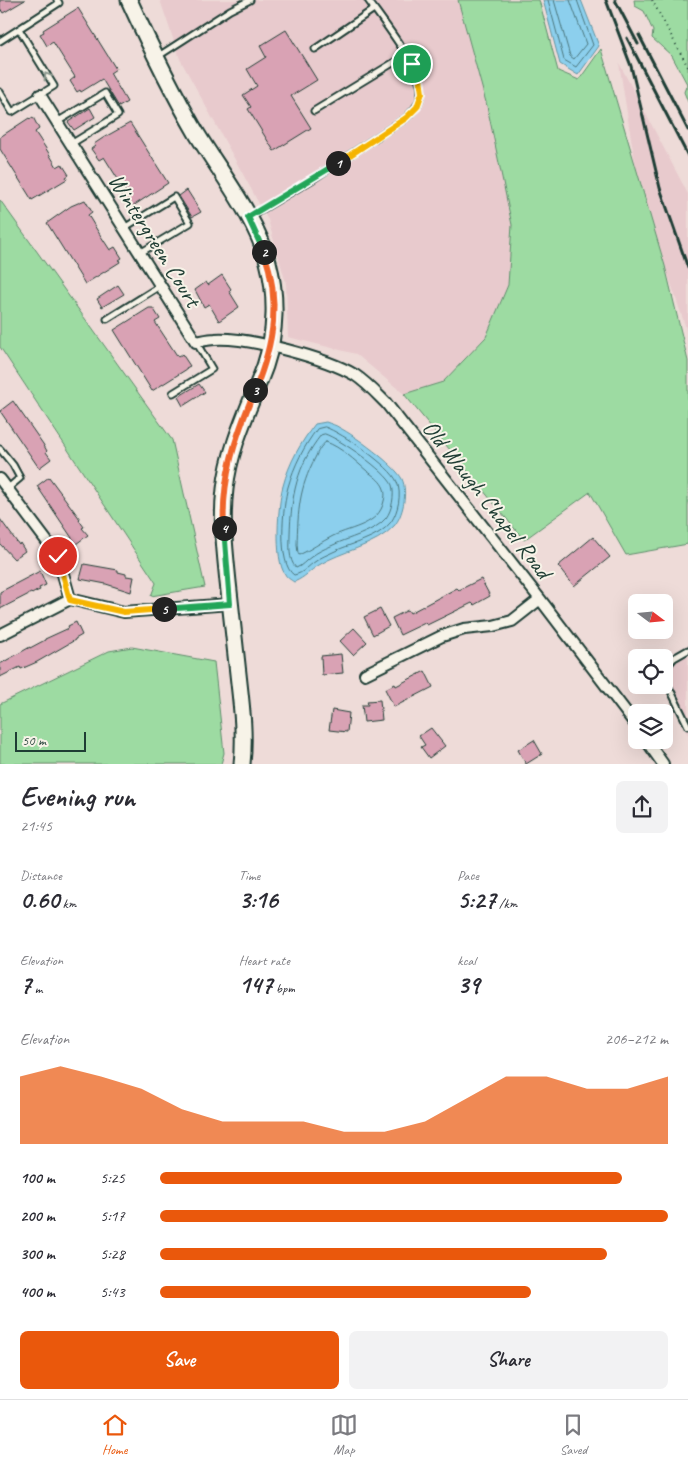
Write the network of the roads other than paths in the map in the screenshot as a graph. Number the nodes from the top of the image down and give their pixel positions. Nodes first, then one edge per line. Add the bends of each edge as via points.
1 (57, 0) edge
2 (129, 0) edge
3 (250, 0) edge
4 (368, 0) edge
5 (374, 9) junction
6 (19, 29) junction
7 (0, 41) edge
8 (315, 49) dead end
9 (406, 56) junction
10 (156, 57) junction
11 (0, 92) edge
12 (40, 95) junction
13 (314, 111) dead end
14 (57, 122) junction
15 (71, 144) junction
16 (248, 217) junction
17 (124, 228) junction
18 (140, 253) junction
19 (160, 286) junction
20 (108, 319) dead end
21 (196, 342) junction
22 (270, 346) junction
23 (173, 393) dead end
24 (0, 449) edge
25 (0, 479) edge
26 (7, 489) junction
27 (70, 600) junction
28 (540, 600) junction
29 (230, 604) junction
30 (0, 635) edge
31 (688, 650) edge
32 (673, 659) edge
33 (365, 674) dead end
34 (672, 694) edge
35 (628, 715) edge
36 (688, 726) edge
37 (652, 749) edge
38 (242, 764) edge
39 (663, 764) edge

1 - 6 lane via 59,3
2 - 10 street
3 - 10 lane
4 - 5 lane
5 - 8 lane
5 - 9 lane
6 - 7 lane
12 -> 6 lane via 54,86
9 - 13 lane
9 - 16 lane via 420,79 422,93 417,107 406,118 310,181
10 - 16 street via 197,134
11 - 12 lane via 12,112
12 - 14 street, Wintergreen Court
14 - 15 street, Wintergreen Court
14 - 15 lane via 105,93 118,115
15 - 17 street, Wintergreen Court
16 - 22 street via 263,248 271,276 274,327
17 - 18 street, Wintergreen Court
17 - 18 lane via 174,197 190,223
18 - 19 street, Wintergreen Court
19 - 20 lane
19 - 21 street, Wintergreen Court
21 - 22 street, Wintergreen Court via 214,339
21 - 23 lane via 212,369
22 - 28 street, Old Waugh Chapel Road via 338,366 371,388
22 - 29 street via 238,432 225,488 223,513
24 - 26 lane via 20,478
25 - 26 street
26 - 27 street via 58,556
27 - 29 street via 124,612
27 - 30 street
28 - 33 street via 512,620 442,636
28 - 35 street, Old Waugh Chapel Road
29 - 38 street via 243,733
31 - 32 lane
34 - 36 lane
37 - 39 street

